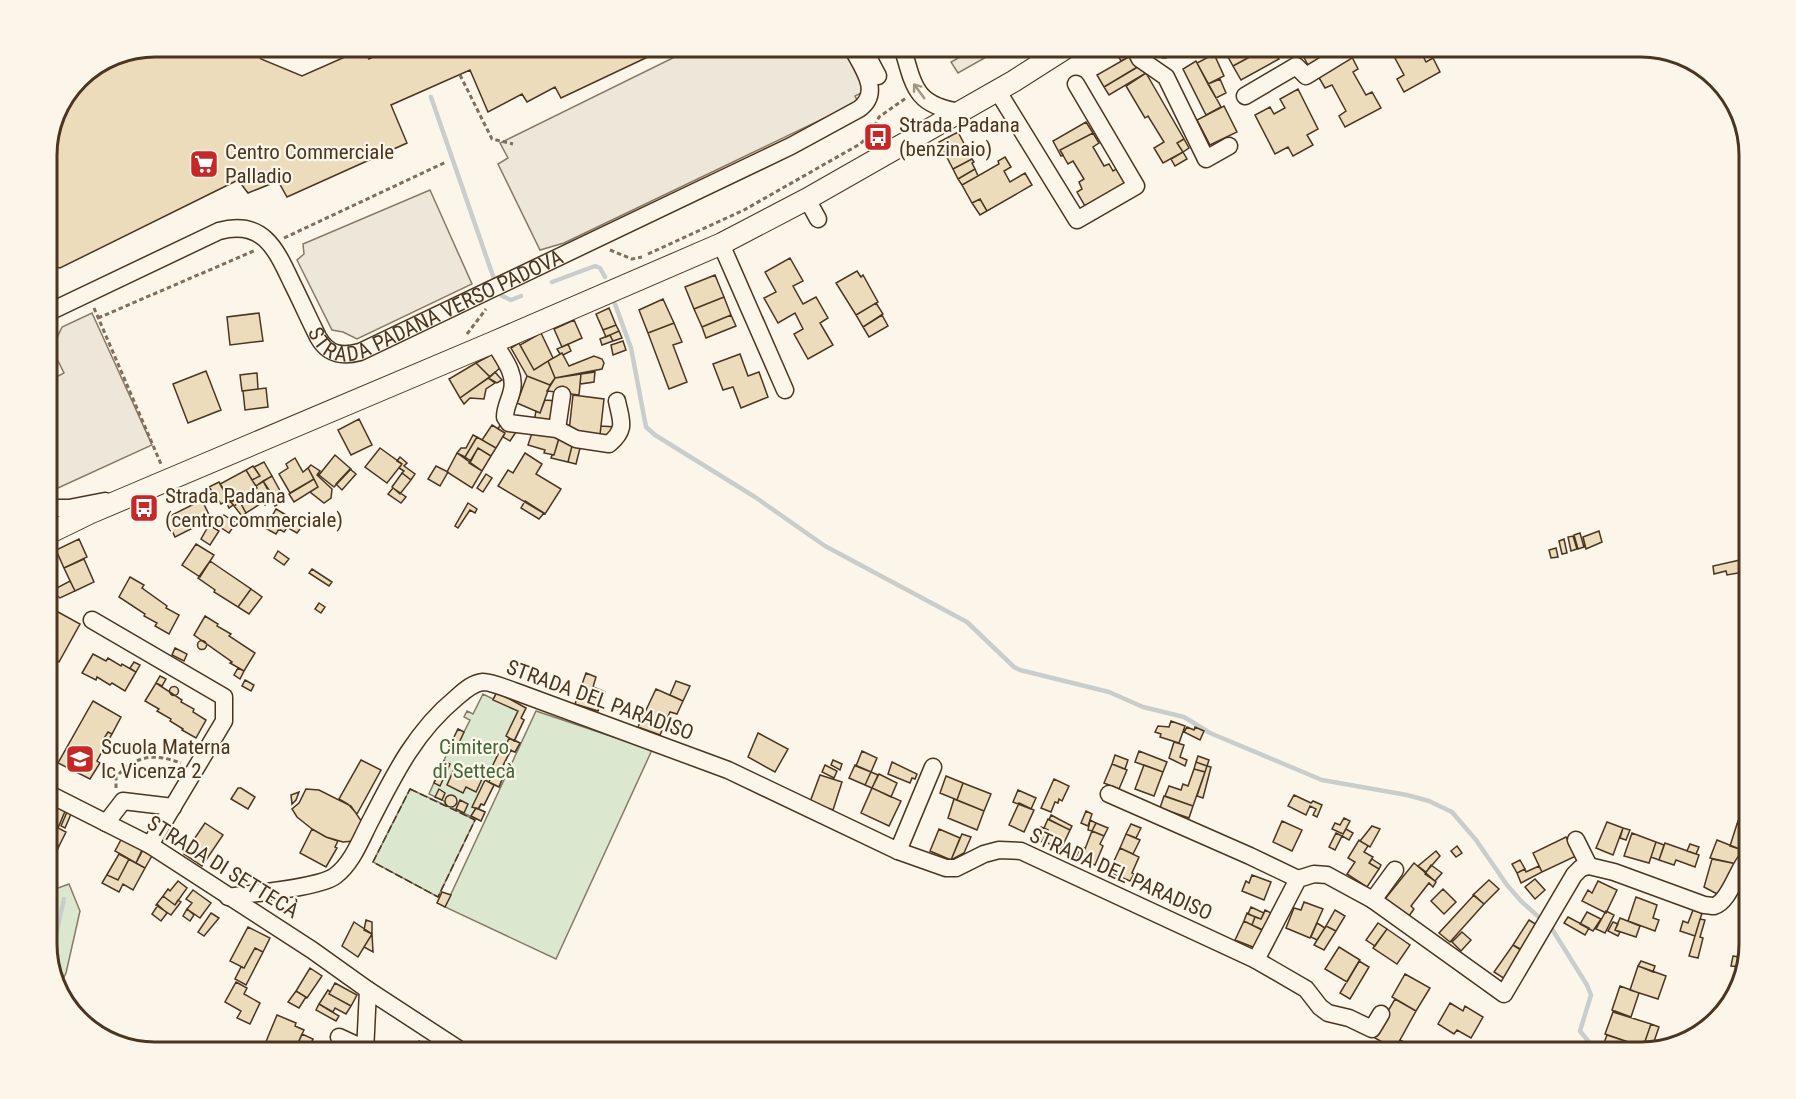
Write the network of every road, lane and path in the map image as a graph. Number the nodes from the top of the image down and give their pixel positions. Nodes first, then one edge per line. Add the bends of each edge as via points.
1 (857, 57) edge
2 (869, 57) edge
3 (906, 57) edge
4 (1050, 57) edge
5 (1139, 57) edge
6 (1337, 57) edge
7 (460, 75) dead end
8 (1076, 84) dead end
9 (997, 90) junction
10 (909, 95) dead end
11 (1245, 96) dead end
12 (960, 112) junction
13 (808, 138) junction
14 (513, 144) dead end
15 (1229, 146) dead end
16 (446, 162) dead end
17 (807, 199) junction
18 (818, 219) dead end
19 (279, 240) dead end
20 (721, 244) junction
21 (263, 247) dead end
22 (605, 248) dead end
23 (90, 299) dead end
24 (493, 301) dead end
25 (57, 308) edge
26 (98, 318) junction
27 (466, 334) dead end
28 (494, 342) junction
29 (785, 390) dead end
30 (562, 395) dead end
31 (617, 401) dead end
32 (557, 429) junction
33 (153, 468) dead end
34 (135, 496) junction
35 (57, 508) edge
36 (90, 513) junction
37 (57, 519) edge
38 (57, 529) edge
39 (92, 620) dead end
40 (933, 767) dead end
41 (195, 769) junction
42 (1109, 794) dead end
43 (57, 798) edge
44 (123, 801) junction
45 (173, 807) junction
46 (106, 823) junction
47 (1576, 840) dead end
48 (150, 845) junction
49 (897, 851) junction
50 (1589, 866) junction
51 (1395, 870) dead end
52 (1739, 871) edge
53 (1298, 879) junction
54 (228, 897) junction
55 (1373, 900) junction
56 (1256, 960) junction
57 (368, 990) junction
58 (1381, 1014) dead end
59 (339, 1037) dead end
60 (348, 1042) edge
61 (365, 1042) edge
62 (446, 1042) edge

1 - 13 street, STRADA PADANA VERSO PADOVA via 870,83 868,101
2 - 13 street, STRADA PADANA VERSO PADOVA via 882,84 877,106 827,134
12 -> 3 street via 935,106 917,91
4 - 9 main road
5 - 15 street via 1166,76 1206,159
6 - 11 street via 1306,76 1296,66
7 - 14 path via 492,139
8 - 9 street via 1136,186 1077,220
9 - 12 main road
10 - 22 path via 879,117 864,142 744,210 635,260
12 - 17 main road
13 - 25 street, STRADA PADANA VERSO PADOVA via 352,354 338,355 321,343 278,253 260,234 244,228 219,231
16 - 19 path
17 - 18 street
17 - 20 main road
20 - 28 main road
20 - 29 street
21 - 26 path
23 - 26 path
24 - 27 path
26 - 33 path via 162,465
28 - 32 street via 513,376 505,410 509,423
28 - 34 main road
30 - 32 street
31 - 32 street via 622,427 609,444 576,439
34 - 35 street
34 - 36 main road
36 - 37 main road
36 - 38 main road
39 - 41 street via 224,697 224,721
40 - 49 street
41 - 44 path via 176,761 140,758 116,777 116,795
41 - 45 street
42 - 53 street
43 - 46 street, STRADA DI SETTECÀ
44 - 45 street
44 - 46 street
45 - 48 street
46 - 48 street, STRADA DI SETTECÀ
47 - 50 street
48 - 54 street, STRADA DI SETTECÀ
49 - 54 street, STRADA DEL PARADISO via 728,770 483,682 469,687 420,733 402,759 345,867 334,877
49 - 56 street, STRADA DEL PARADISO via 956,868 999,850 1021,851
50 - 52 street via 1714,906 1723,900
50 - 55 street via 1574,875 1504,994
51 - 55 street
53 - 55 street via 1327,875
53 - 56 street
54 - 57 street, STRADA DI SETTECÀ
56 - 58 street, STRADA DEL PARADISO via 1298,983 1328,1013 1372,1029
57 - 61 street
57 - 62 street, STRADA DI SETTECÀ
59 - 60 street

